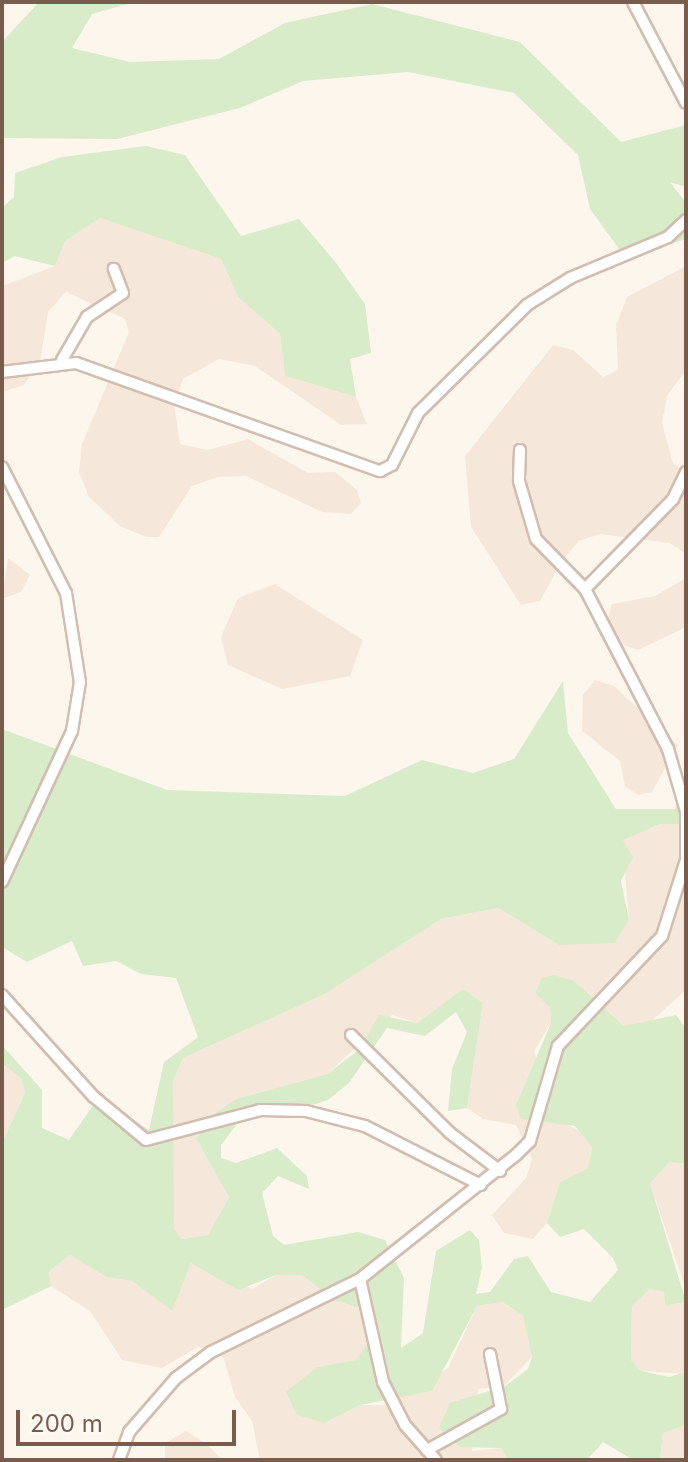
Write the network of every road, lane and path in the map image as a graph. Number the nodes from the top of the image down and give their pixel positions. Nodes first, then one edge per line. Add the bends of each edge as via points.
1 (633, 2) edge
2 (686, 103) edge
3 (686, 220) edge
4 (114, 269) dead end
5 (62, 360) junction
6 (2, 372) edge
7 (520, 450) dead end
8 (2, 467) edge
9 (686, 472) edge
10 (585, 589) junction
11 (2, 882) edge
12 (2, 995) edge
13 (351, 1035) dead end
14 (500, 1171) junction
15 (481, 1185) junction
16 (360, 1279) junction
17 (341, 1291) junction
18 (360, 1297) junction
19 (490, 1354) dead end
20 (427, 1450) junction
21 (119, 1460) edge
22 (436, 1460) edge

1 - 2 street
3 - 5 street via 668,237 570,278 527,305 418,413 392,465 380,471
4 - 5 street via 123,293 87,317
5 - 6 street
7 - 10 street via 519,481 536,539
8 - 11 street via 66,593 80,682 72,731
9 - 10 street via 673,499
10 - 14 street via 668,749 686,811 686,860 662,936 558,1046 530,1141
12 - 15 street via 94,1097 146,1140 260,1110 306,1111 365,1126
13 - 14 street via 450,1133
14 - 15 street
15 - 16 street
16 - 17 street
16 - 18 street
17 - 18 street
17 - 21 street via 211,1352 176,1378 129,1432
18 - 20 street via 383,1382
19 - 20 street via 501,1409
20 - 22 street

